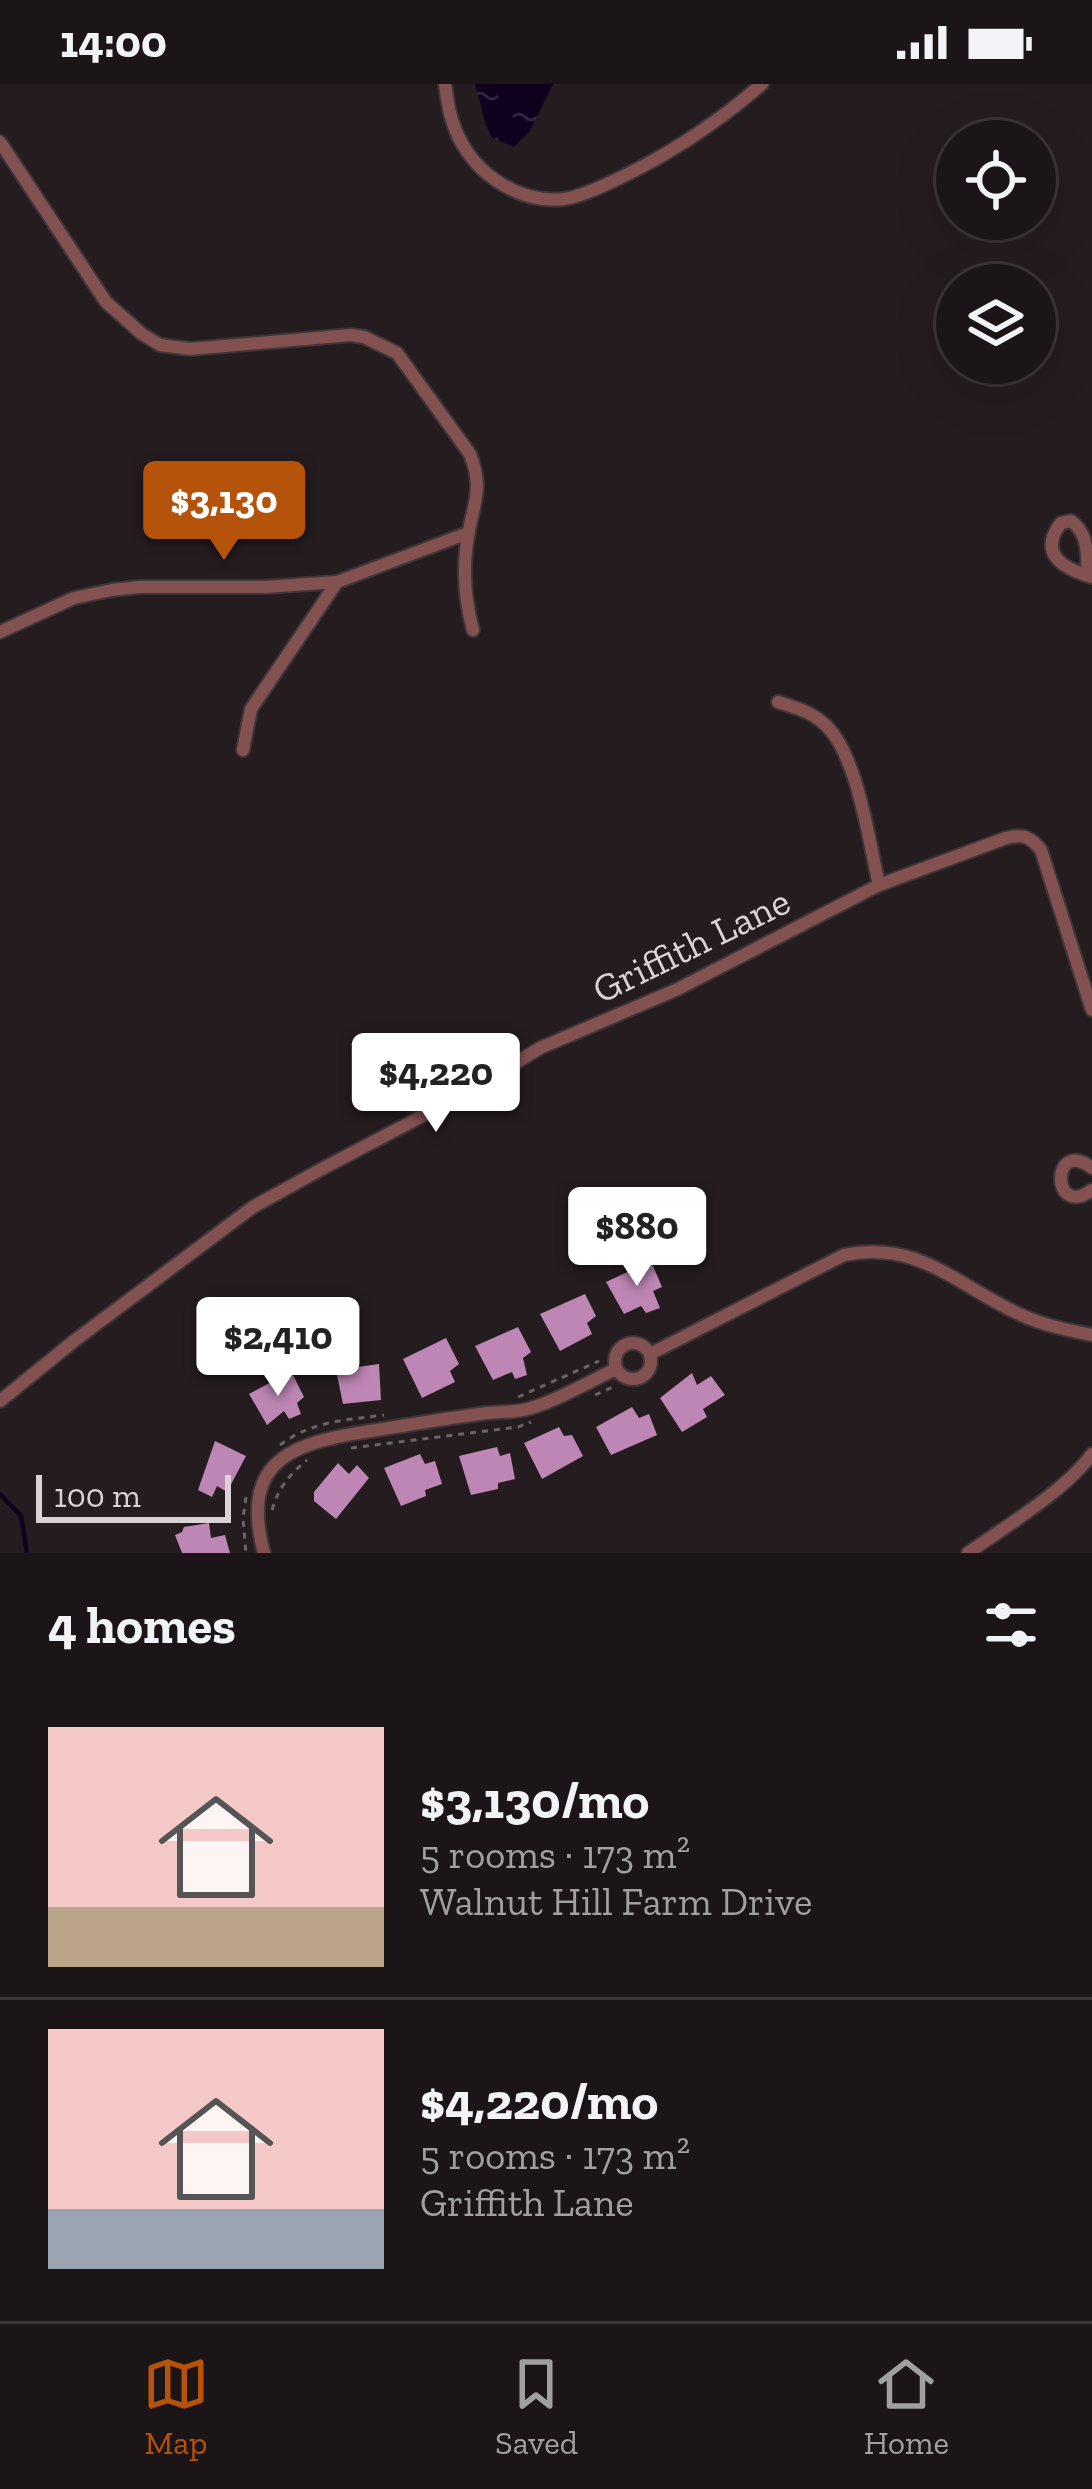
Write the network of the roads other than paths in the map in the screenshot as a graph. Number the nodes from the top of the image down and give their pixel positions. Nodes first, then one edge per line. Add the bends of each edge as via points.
1 (445, 84) edge
2 (762, 84) edge
3 (0, 142) edge
4 (468, 533) junction
5 (337, 582) junction
6 (473, 630) dead end
7 (0, 632) edge
8 (778, 702) dead end
9 (243, 750) dead end
10 (880, 885) junction
11 (1092, 1010) edge
12 (1092, 1168) edge
13 (1088, 1193) edge
14 (1092, 1214) edge
15 (1092, 1335) edge
16 (650, 1354) junction
17 (616, 1369) junction
18 (0, 1401) edge
19 (1092, 1454) edge
20 (264, 1553) edge
21 (968, 1553) edge

1 - 2 street via 452,121 481,169 522,195 566,199 641,169
3 - 4 street via 106,302 160,345 351,335 397,353 470,454 478,493
4 - 5 street
4 - 6 street via 464,595
5 - 7 street via 112,590 59,603
5 - 9 street via 250,709
8 - 10 street via 805,710 838,740
10 - 11 street, Griffith Lane via 1006,838 1031,838
10 - 18 street, Griffith Lane via 679,989 540,1048 254,1207
12 - 13 street via 1072,1161 1060,1173 1063,1190
13 - 14 street
15 - 16 street via 1030,1319 911,1256 878,1250 844,1255
16 - 17 street via 640,1378
16 - 17 street via 637,1342 625,1344
17 - 20 street via 526,1410 333,1436 298,1448 263,1482 255,1521
19 - 21 street

